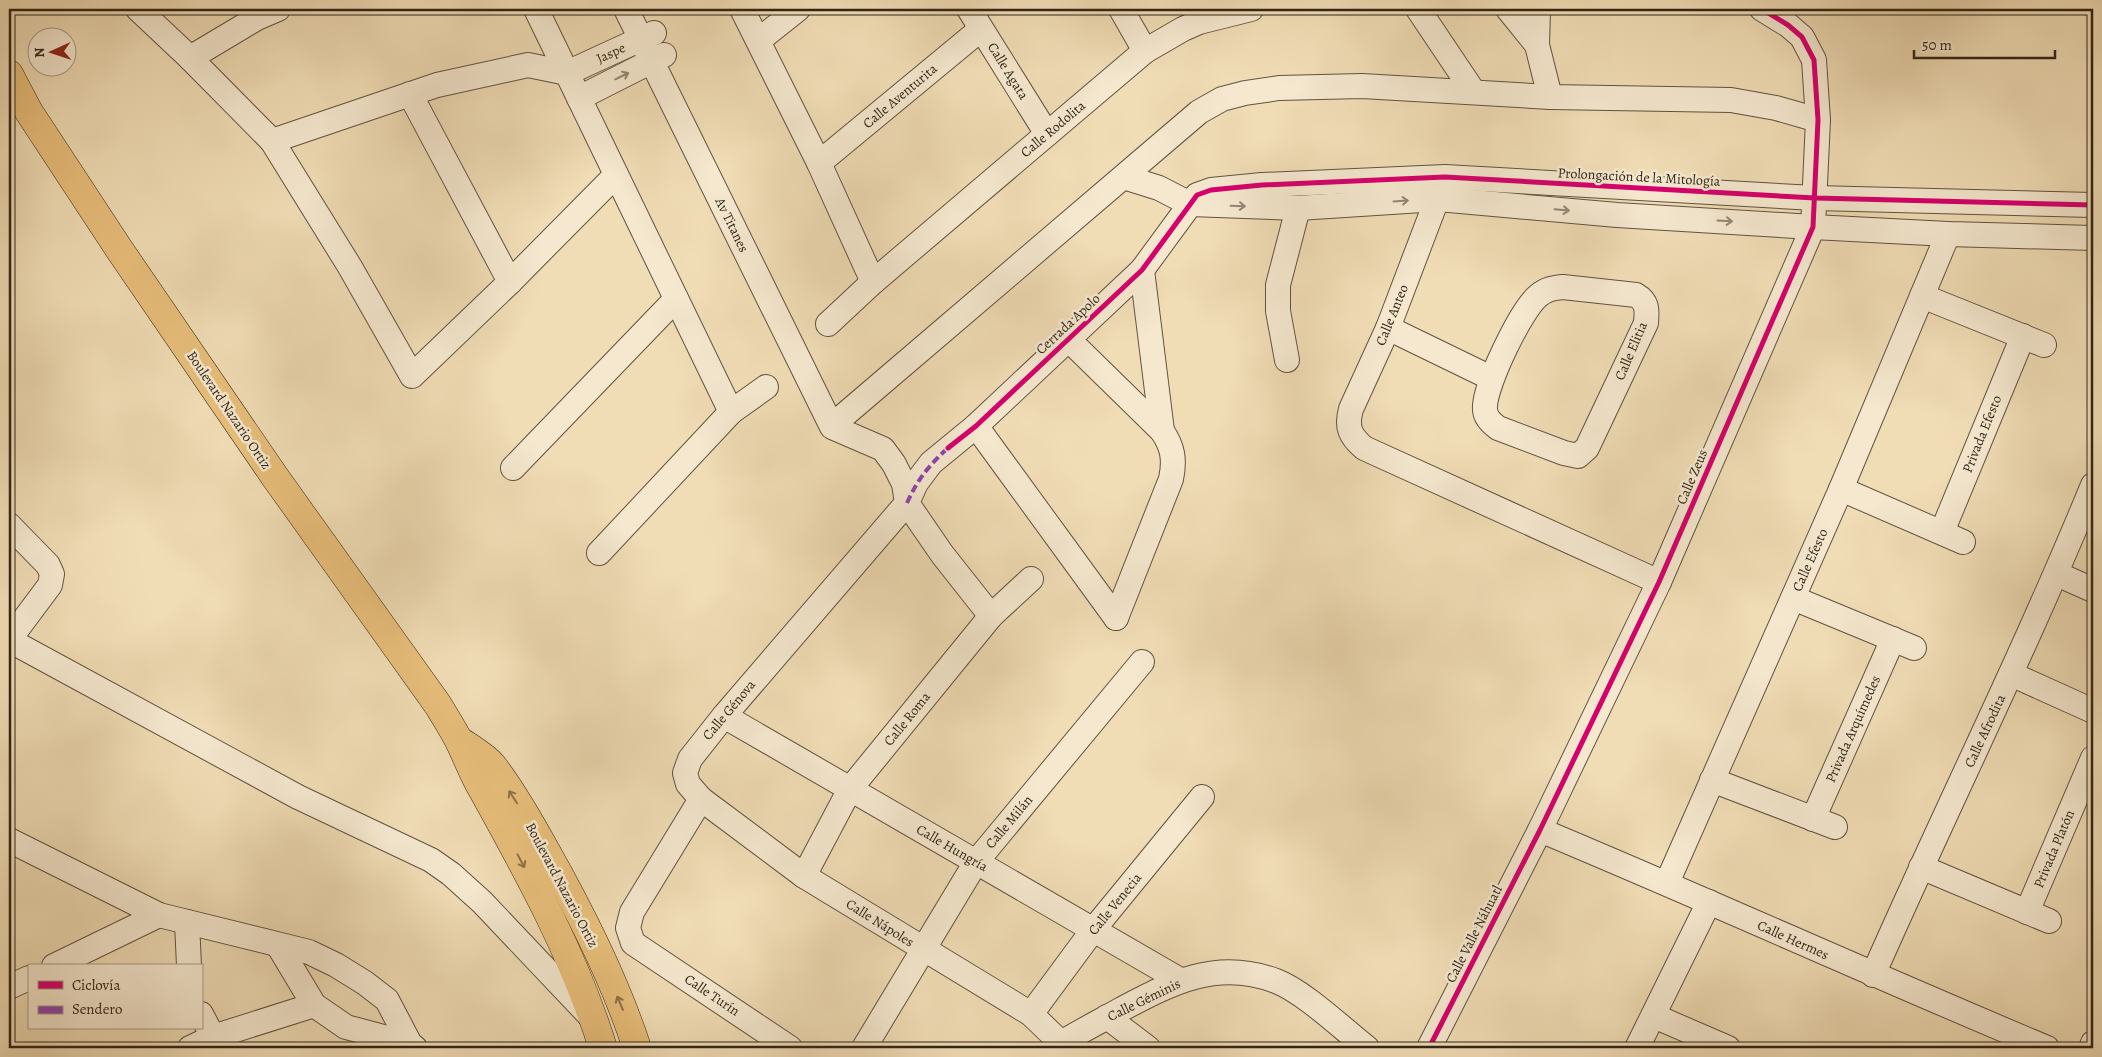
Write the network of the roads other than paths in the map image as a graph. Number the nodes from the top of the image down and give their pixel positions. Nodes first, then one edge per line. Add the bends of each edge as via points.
1 (138, 9) edge
2 (278, 9) edge
3 (536, 9) edge
4 (626, 9) edge
5 (642, 9) edge
6 (742, 9) edge
7 (798, 9) edge
8 (1120, 9) edge
9 (1251, 9) edge
10 (1418, 9) edge
11 (1508, 9) edge
12 (1538, 9) edge
13 (1762, 9) edge
14 (975, 19) edge
15 (648, 36) junction
16 (759, 40) junction
17 (1537, 45) junction
18 (1145, 51) junction
19 (190, 58) junction
20 (658, 58) junction
21 (567, 73) junction
22 (9, 74) edge
23 (1473, 91) junction
24 (410, 94) junction
25 (1550, 97) junction
26 (579, 98) junction
27 (1818, 120) junction
28 (1047, 134) junction
29 (272, 141) junction
30 (819, 163) junction
31 (616, 175) junction
32 (1124, 177) junction
33 (1442, 188) junction
34 (1815, 198) junction
35 (1190, 204) junction
36 (2093, 206) edge
37 (1298, 208) junction
38 (1813, 227) junction
39 (1948, 234) junction
40 (2093, 238) edge
41 (1142, 270) junction
42 (510, 282) junction
43 (873, 282) junction
44 (1922, 296) junction
45 (676, 299) junction
46 (828, 324) dead end
47 (1388, 328) junction
48 (1068, 339) junction
49 (1287, 360) dead end
50 (1491, 378) junction
51 (766, 387) dead end
52 (731, 412) junction
53 (844, 425) junction
54 (976, 426) junction
55 (1162, 431) junction
56 (948, 448) joint
57 (513, 468) dead end
58 (2093, 485) edge
59 (1841, 490) junction
60 (906, 503) junction
61 (9, 525) edge
62 (1942, 532) junction
63 (1963, 542) dead end
64 (599, 553) dead end
65 (2057, 574) junction
66 (1031, 578) dead end
67 (1659, 582) junction
68 (2093, 590) edge
69 (1793, 598) junction
70 (991, 616) junction
71 (9, 640) edge
72 (1142, 662) dead end
73 (2011, 674) junction
74 (2093, 711) edge
75 (724, 716) junction
76 (459, 740) junction
77 (2093, 758) edge
78 (1712, 780) junction
79 (850, 789) junction
80 (1202, 797) dead end
81 (700, 799) junction
82 (1813, 819) junction
83 (1835, 827) dead end
84 (1540, 830) junction
85 (9, 840) edge
86 (976, 862) junction
87 (1921, 867) junction
88 (804, 876) junction
89 (1667, 883) junction
90 (1708, 902) junction
91 (2026, 912) junction
92 (159, 915) junction
93 (2049, 921) dead end
94 (187, 922) junction
95 (1093, 930) junction
96 (278, 945) junction
97 (922, 949) junction
98 (58, 964) edge
99 (189, 964) edge
100 (1874, 975) junction
101 (28, 978) edge
102 (1180, 980) junction
103 (9, 987) edge
104 (314, 1005) junction
105 (1031, 1014) junction
106 (202, 1016) edge
107 (1654, 1016) junction
108 (1107, 1018) junction
109 (594, 1020) junction
110 (213, 1037) junction
111 (351, 1038) edge
112 (2093, 1042) edge
113 (1057, 1045) edge
114 (412, 1046) edge
115 (190, 1048) edge
116 (603, 1048) edge
117 (637, 1048) edge
118 (790, 1048) edge
119 (864, 1048) edge
120 (1148, 1048) edge
121 (1367, 1048) edge
122 (1429, 1048) edge
123 (1637, 1048) edge
124 (1728, 1048) edge
125 (2047, 1048) edge
126 (2091, 1048) edge

1 - 19 street
2 - 19 street
3 - 21 street
4 - 15 street, Av Titanes
5 - 15 street, Av Titanes
6 - 16 street
7 - 16 street
8 - 18 street
9 - 18 street, Calle Rodolita via 1200,22
10 - 23 street
11 - 17 street
12 - 17 street
13 - 27 street, Calle Zeus via 1802,38 1814,60
14 - 28 street, Calle Agata
14 - 30 street, Calle Aventurita
15 - 20 street, Av Titanes
15 - 21 street, Jaspe
16 - 30 street
17 - 25 street
18 - 28 street, Calle Rodolita
19 - 29 street
26 -> 20 street, Jaspe
20 - 53 street, Av Titanes via 698,128 807,343
21 - 24 street via 528,65
21 - 26 street
22 - 76 main road, Boulevard Nazario Ortiz via 34,120 119,249 280,485 438,705
23 - 25 street
23 - 32 street via 1362,86 1279,88 1222,98 1198,112
24 - 29 street
24 - 42 street
25 - 27 street via 1731,100
26 - 31 street
27 - 34 street, Calle Zeus
28 - 43 street, Calle Rodolita
29 - 42 street via 350,267 412,376
30 - 43 street
31 - 42 street
31 - 45 street
32 - 35 street via 1159,188
32 - 53 street
33 - 34 street, Prolongación de la Mitología
33 - 35 street, Prolongación de la Mitología via 1238,186 1197,195
37 -> 33 street, Prolongación de la Mitología
33 -> 38 street, Prolongación de la Mitología via 1618,215
33 - 47 street, Calle Anteo
34 - 36 street, Prolongación de la Mitología
34 - 38 street, Calle Zeus
35 -> 37 street, Prolongación de la Mitología
35 - 41 street, Cerrada Apolo
37 - 49 street via 1276,297
38 - 39 street, Prolongación de la Mitología
38 - 67 street, Calle Zeus
39 - 40 street, Prolongación de la Mitología
39 - 44 street, Calle Efesto
41 - 48 street, Cerrada Apolo
41 - 55 street, Cerrada Apolo
43 - 46 street, Calle Rodolita
44 - 59 street, Calle Efesto
44 - 62 street, Privada Efesto via 2033,340
45 - 52 street
45 - 57 street
47 - 50 street
47 - 67 street, Calle Anteo via 1351,409 1348,420 1353,439 1364,448
48 - 54 street, Cerrada Apolo
48 - 55 street, Cerrada Apolo
50 - 50 street, Calle Elitia via 1536,297 1550,289 1563,287 1636,295 1646,305 1646,323 1587,448 1578,456 1498,428 1490,422 1485,406
51 - 52 street
52 - 64 street
53 - 60 street via 883,449 904,484
54 - 55 street, Cerrada Apolo via 1116,618 1171,479 1173,455 1170,442
54 - 56 street, Cerrada Apolo
56 - 60 street, Calle Génova via 921,476
58 - 65 street, Calle Afrodita
59 - 62 street
59 - 69 street, Calle Efesto
60 - 70 street
60 - 75 street, Calle Génova
61 - 71 street via 48,565 52,574 50,585
62 - 63 street
65 - 68 street
65 - 73 street, Calle Afrodita
66 - 70 street, Calle Roma
67 - 84 street, Calle Zeus
69 - 78 street, Calle Efesto
69 - 82 street, Privada Arquímedes via 1904,644
70 - 79 street, Calle Roma
71 - 109 street via 298,797 431,860 482,902
72 - 86 street, Calle Milán
73 - 74 street
73 - 87 street, Calle Afrodita
75 - 79 street, Calle Hungría
75 - 81 street, Calle Génova via 690,759 685,773 688,784
76 -> 109 main road, Boulevard Nazario Ortiz via 531,880
117 -> 76 main road, Boulevard Nazario Ortiz via 589,933 532,827 492,765
77 - 91 street, Privada Platón
78 - 82 street
78 - 89 street, Calle Efesto
79 - 86 street, Calle Hungría
79 - 88 street, Calle Roma
80 - 95 street, Calle Venecia
81 - 88 street, Calle Nápoles
81 - 118 street, Calle Turín via 632,912 628,928 633,943
82 - 83 street
84 - 89 street, Calle Hermes
84 - 122 street, Calle Valle Náhuatl
85 - 92 street
86 - 95 street, Calle Hungría
86 - 97 street, Calle Milán
87 - 91 street
87 - 100 street, Calle Afrodita
88 - 97 street, Calle Nápoles
89 - 90 street, Calle Hermes
90 - 100 street, Calle Hermes
90 - 107 street
91 - 93 street
92 - 94 street
92 - 98 street
94 - 96 street
94 - 99 street
95 - 102 street, Calle Hungría
95 - 105 street, Calle Venecia
96 - 104 street
96 - 114 street via 309,952 365,982 387,1000
97 - 105 street, Calle Nápoles
97 - 119 street, Calle Milán
100 - 125 street, Calle Hermes
101 - 103 street
102 - 108 street, Calle Géminis
102 - 121 street, Calle Géminis via 1213,972 1242,972 1277,981 1308,1000
104 - 110 street
104 - 111 street
105 - 113 street, Calle Nápoles
106 - 110 street
107 - 123 street
107 - 124 street
108 - 113 street, Calle Géminis
108 - 120 street
109 - 116 main road, Boulevard Nazario Ortiz
110 - 115 street
111 - 114 street
112 - 126 street

